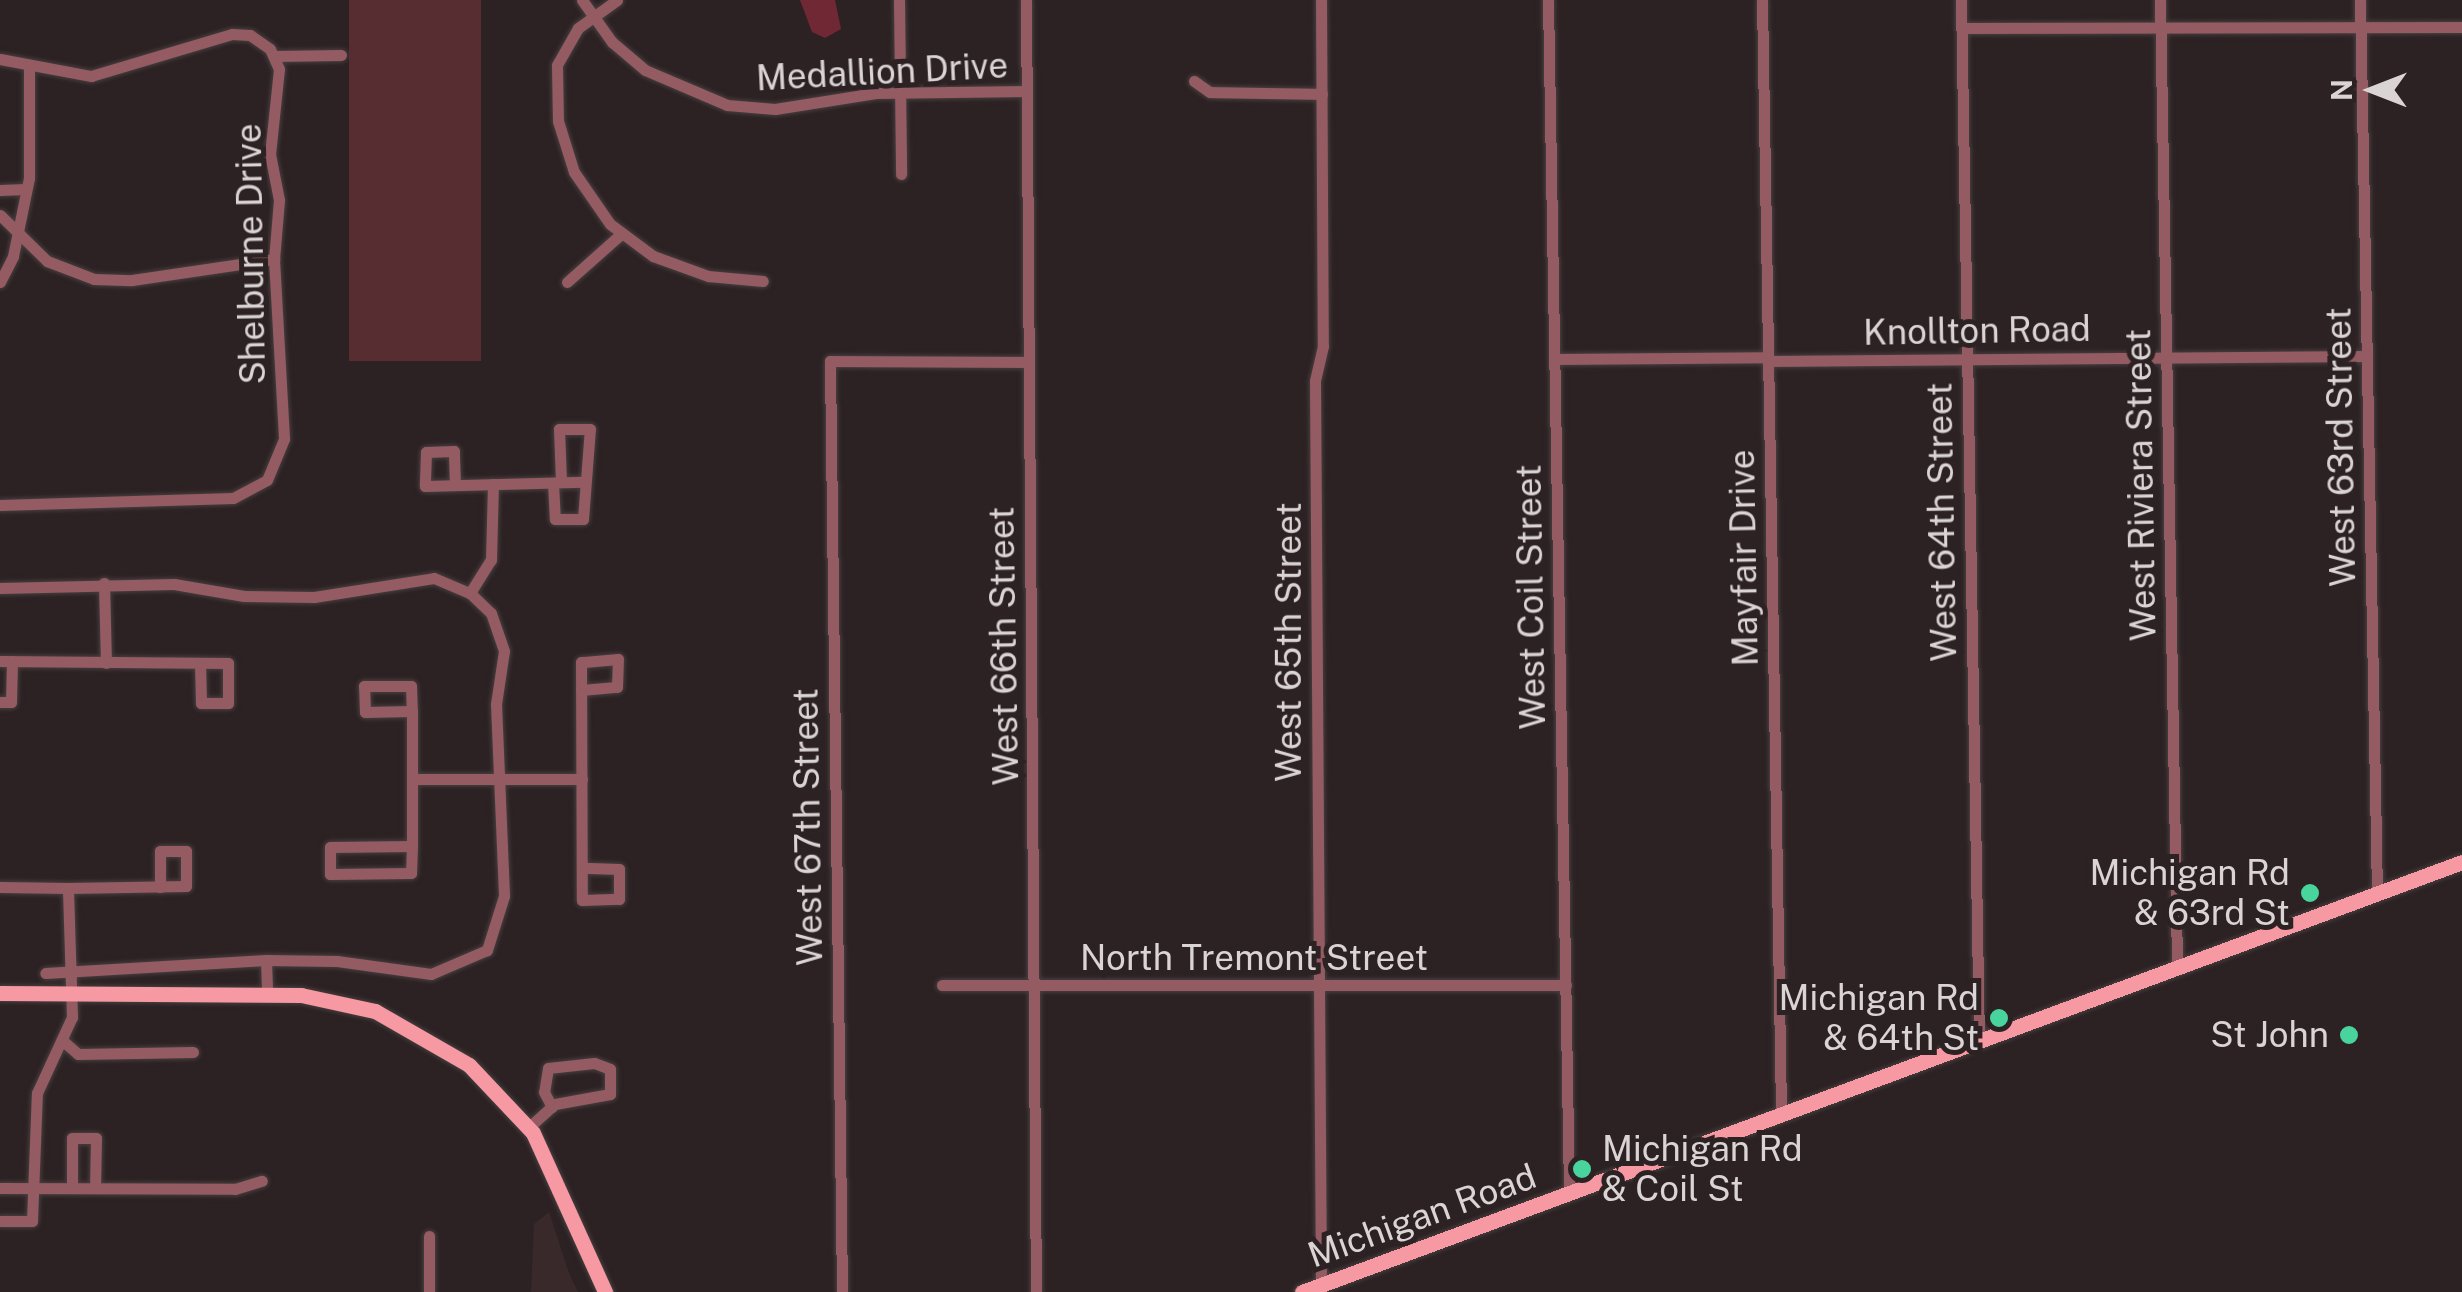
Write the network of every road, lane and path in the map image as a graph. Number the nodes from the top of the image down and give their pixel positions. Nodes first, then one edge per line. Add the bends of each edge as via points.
1 (582, 0) edge
2 (616, 0) edge
3 (899, 0) edge
4 (1026, 0) edge
5 (1320, 0) edge
6 (1548, 0) edge
7 (1762, 0) edge
8 (1961, 0) edge
9 (2160, 0) edge
10 (2360, 0) edge
11 (592, 16) junction
12 (2360, 27) junction
13 (2462, 27) edge
14 (1961, 28) junction
15 (2160, 28) junction
16 (270, 50) junction
17 (342, 55) dead end
18 (0, 59) edge
19 (29, 66) junction
20 (1194, 81) dead end
21 (1027, 91) junction
22 (900, 92) junction
23 (1322, 94) junction
24 (901, 174) dead end
25 (26, 189) junction
26 (0, 190) edge
27 (0, 215) edge
28 (621, 234) junction
29 (18, 237) junction
30 (274, 260) junction
31 (762, 281) dead end
32 (0, 282) edge
33 (567, 282) dead end
34 (2166, 356) junction
35 (2367, 356) junction
36 (1967, 358) junction
37 (1554, 359) junction
38 (1768, 359) junction
39 (1028, 362) junction
40 (583, 482) junction
41 (558, 483) junction
42 (493, 484) junction
43 (455, 485) junction
44 (0, 505) edge
45 (104, 584) junction
46 (0, 588) edge
47 (470, 593) junction
48 (6, 661) edge
49 (106, 663) junction
50 (200, 663) dead end
51 (581, 690) dead end
52 (0, 702) edge
53 (412, 711) junction
54 (412, 778) junction
55 (497, 778) junction
56 (582, 778) junction
57 (412, 846) junction
58 (2462, 862) edge
59 (582, 868) dead end
60 (160, 887) dead end
61 (0, 888) edge
62 (68, 888) junction
63 (2377, 894) junction
64 (266, 960) junction
65 (2177, 969) junction
66 (45, 973) dead end
67 (69, 973) junction
68 (942, 985) dead end
69 (1036, 985) junction
70 (1566, 985) junction
71 (1319, 986) junction
72 (0, 993) edge
73 (267, 993) junction
74 (71, 994) junction
75 (63, 1041) junction
76 (1979, 1042) junction
77 (193, 1052) dead end
78 (552, 1107) junction
79 (1780, 1116) junction
80 (528, 1128) junction
81 (262, 1181) dead end
82 (34, 1187) junction
83 (0, 1188) edge
84 (72, 1188) junction
85 (96, 1188) junction
86 (1569, 1194) junction
87 (0, 1221) edge
88 (430, 1236) dead end
89 (1321, 1285) junction
90 (429, 1292) edge
91 (605, 1292) edge
92 (842, 1292) edge
93 (1036, 1292) edge
94 (1302, 1292) edge

1 - 11 street, Medallion Drive
2 - 11 street
3 - 22 street
4 - 21 street, West 66th Street
5 - 23 street, West 65th Street
6 - 37 street, West Coil Street
7 - 38 street, Mayfair Drive
8 - 14 street, West 64th Street
9 - 15 street, West Riviera Street
10 - 12 street, West 63rd Street
11 - 22 street, Medallion Drive via 644,70 713,102 775,110
11 - 28 street via 562,51 555,107 574,172
12 - 13 street
12 - 15 street
12 - 35 street, West 63rd Street
14 - 15 street
14 - 36 street, West 64th Street
15 - 34 street, West Riviera Street
16 - 17 street
16 - 19 street via 232,34 96,76
16 - 30 street, Shelburne Drive via 279,70 270,154 279,200
18 - 19 street
19 - 25 street
20 - 23 street via 1210,92
21 - 22 street, Medallion Drive
21 - 39 street, West 66th Street
22 - 24 street
23 - 71 street, West 65th Street via 1323,346 1315,380
25 - 26 street
25 - 29 street
27 - 29 street
28 - 31 street via 688,271
28 - 33 street
29 - 30 street via 58,267 105,280
29 - 32 street
30 - 44 street, Shelburne Drive via 284,439 278,464 260,486 229,498
34 - 35 street, Knollton Road
34 - 36 street, Knollton Road
34 - 65 street, West Riviera Street
35 - 63 street, West 63rd Street
36 - 38 street, Knollton Road
36 - 76 street, West 64th Street
37 - 38 street, Knollton Road
37 - 70 street, West Coil Street
38 - 79 street, Mayfair Drive
39 - 69 street, West 66th Street
39 - 92 street, West 67th Street via 830,361
40 - 41 street
40 - 41 street via 583,518 555,518
40 - 41 street via 590,469 590,429 560,430
41 - 42 street
42 - 43 street
42 - 47 street via 491,560
43 - 43 street via 425,486 426,452 454,451
45 - 46 street
45 - 47 street via 314,597 424,577
45 - 49 street
47 - 55 street via 491,613 502,637
48 - 49 street
48 - 52 street via 11,702
49 - 50 street
51 - 56 street
53 - 53 street via 364,712 364,686 412,686
53 - 54 street
54 - 55 street
54 - 57 street
55 - 56 street
55 - 64 street via 502,918 487,950 452,970
56 - 59 street
57 - 57 street via 411,873 330,874 330,848
58 - 63 main road, Michigan Road
60 - 62 street
61 - 62 street
62 - 67 street
63 - 65 main road, Michigan Road
64 - 67 street
64 - 73 street
65 - 76 main road, Michigan Road
66 - 67 street
67 - 74 street
68 - 69 street, North Tremont Street
69 - 71 street, North Tremont Street
69 - 93 street, West 66th Street
70 - 71 street, North Tremont Street
70 - 86 street, West Coil Street
71 - 89 street, West 65th Street
72 - 74 main road
73 - 74 main road
73 - 80 main road via 375,1011 469,1065
74 - 75 street
75 - 77 street via 78,1054
75 - 82 street via 37,1093
76 - 79 main road, Michigan Road
78 - 78 street via 575,1096 610,1094 610,1069 594,1063 548,1068 544,1092
78 - 80 street
79 - 86 main road, Michigan Road
80 - 91 main road via 552,1162
81 - 85 street via 236,1189
82 - 83 street
82 - 84 street
82 - 87 street via 32,1222
84 - 85 street
84 - 85 street via 72,1138 96,1138
86 - 89 main road, Michigan Road
88 - 90 street
89 - 94 main road, Michigan Road

